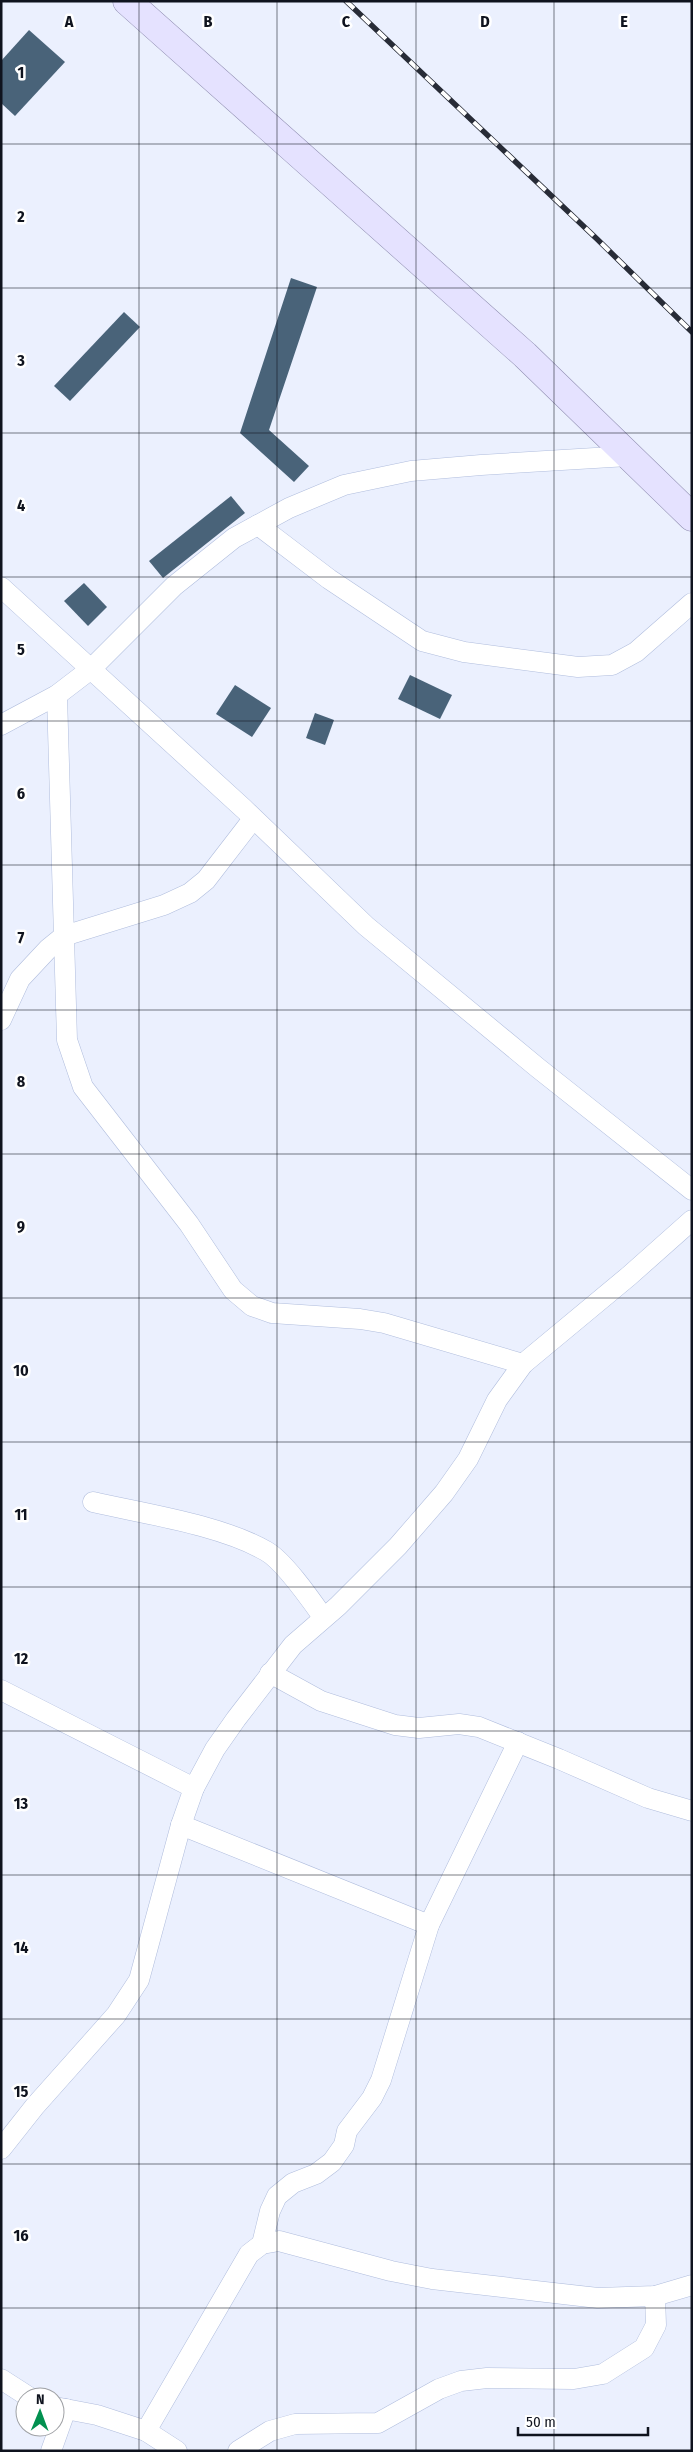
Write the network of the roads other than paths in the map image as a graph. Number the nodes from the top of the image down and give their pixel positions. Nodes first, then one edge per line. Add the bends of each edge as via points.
1 (127, 1) edge
2 (628, 456) junction
3 (692, 517) edge
4 (258, 525) junction
5 (1, 587) edge
6 (692, 603) edge
7 (91, 669) junction
8 (57, 695) junction
9 (1, 725) edge
10 (253, 819) junction
11 (64, 936) junction
12 (1, 1020) edge
13 (692, 1190) edge
14 (692, 1220) edge
15 (523, 1364) junction
16 (93, 1502) dead end
17 (324, 1617) junction
18 (270, 1673) junction
19 (1, 1690) edge
20 (518, 1742) junction
21 (194, 1788) junction
22 (692, 1811) edge
23 (181, 1825) junction
24 (429, 1924) junction
25 (1, 2149) edge
26 (262, 2244) junction
27 (692, 2285) edge
28 (656, 2296) junction
29 (1, 2379) edge
30 (15, 2388) edge
31 (65, 2409) edge
32 (146, 2431) junction
33 (54, 2437) edge
34 (51, 2451) edge
35 (177, 2451) edge
36 (238, 2451) edge

1 - 2 main road via 525,355
2 - 3 main road
2 - 4 street via 411,471 344,485
4 - 6 street via 329,579 422,640 464,652 578,667 612,665 636,652
4 - 7 street via 234,538 174,586
5 - 7 street
7 - 8 street
7 - 10 street
8 - 9 street
8 - 11 street
10 - 11 street via 206,880 190,893 164,905
10 - 13 street via 366,926
11 - 12 street via 48,948 20,979
11 - 15 street via 67,1040 83,1087 189,1224 233,1290 252,1306 272,1313 360,1318
14 - 15 street
15 - 17 street via 497,1400 468,1458 444,1493 398,1546
16 - 17 street via 183,1522 267,1551 300,1585
17 - 18 street via 293,1645
18 - 20 street via 321,1701 395,1725 418,1728 459,1724
18 - 21 street via 215,1749
19 - 21 street
20 - 22 street via 648,1798
20 - 24 street
21 - 23 street
23 - 24 street
23 - 25 street via 139,1980 116,2015
24 - 26 street via 404,2013 378,2086 332,2162 316,2174 293,2183 277,2196
26 - 28 street via 279,2241 361,2264 432,2278 598,2298
26 - 32 street via 249,2254
27 - 28 street
28 - 36 street via 656,2325 644,2348 603,2374 574,2379 486,2378 461,2381 439,2389 378,2424 295,2424 270,2431
29 - 30 street
31 - 32 street
32 - 35 street
33 - 34 street

